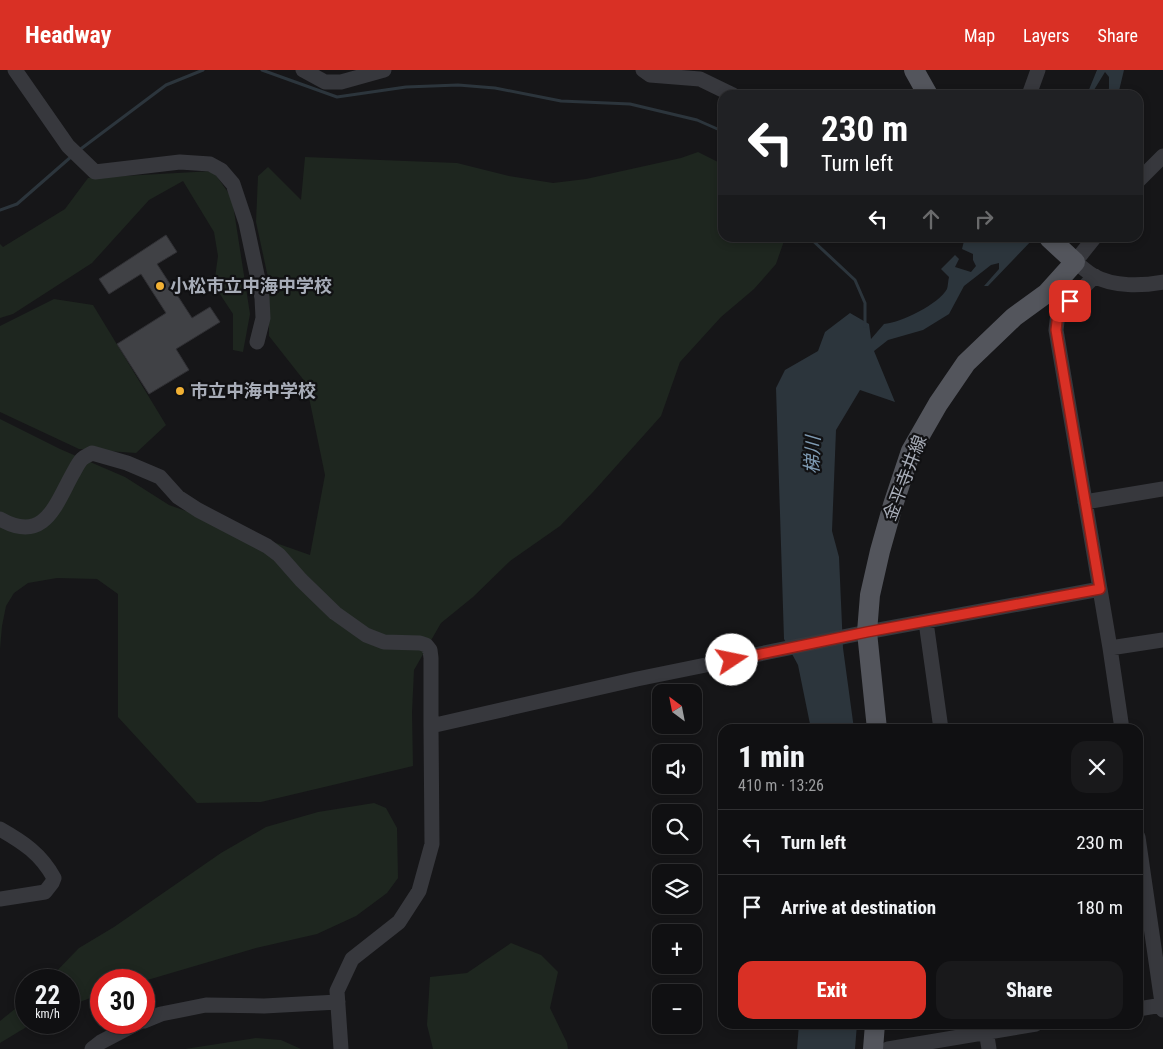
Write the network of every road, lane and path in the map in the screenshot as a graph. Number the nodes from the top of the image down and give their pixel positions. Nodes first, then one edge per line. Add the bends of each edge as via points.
1 (15, 70) edge
2 (303, 70) edge
3 (384, 70) edge
4 (642, 70) edge
5 (914, 70) edge
6 (1038, 70) edge
7 (723, 90) edge
8 (925, 90) edge
9 (1031, 90) edge
10 (1163, 156) edge
11 (1143, 176) edge
12 (1054, 242) edge
13 (1091, 242) edge
14 (1075, 262) junction
15 (1095, 276) junction
16 (1163, 282) edge
17 (257, 342) dead end
18 (1163, 489) edge
19 (1085, 502) junction
20 (0, 519) edge
21 (1100, 589) junction
22 (926, 622) junction
23 (858, 634) junction
24 (1163, 640) edge
25 (1110, 648) junction
26 (876, 724) edge
27 (940, 724) edge
28 (1121, 724) edge
29 (431, 726) junction
30 (0, 830) edge
31 (1143, 871) edge
32 (0, 899) edge
33 (338, 1002) junction
34 (1163, 1007) edge
35 (1143, 1009) edge
36 (155, 1016) edge
37 (875, 1029) edge
38 (977, 1029) edge
39 (986, 1029) edge
40 (118, 1034) edge
41 (92, 1049) edge
42 (340, 1049) edge
43 (873, 1049) edge
44 (888, 1049) edge
45 (989, 1049) edge

1 - 17 street via 68,146 95,172 180,162 210,164 221,170 233,184 241,207 262,298 263,318
2 - 3 street via 325,82 341,82
4 - 7 street via 650,75 700,79
5 - 8 main road
6 - 9 street
10 - 11 street
12 - 14 main road
13 - 14 street
14 - 15 street
14 - 23 main road, 金平寺井線 via 1047,293 1014,317 966,363 911,450
15 - 16 street via 1120,284 1145,286
15 - 19 street via 1058,313 1056,330
18 - 19 street
19 - 21 street
20 - 29 street via 31,527 48,518 81,460 92,453 160,477 178,497 279,555 335,613 366,635 384,642 426,645 430,650 431,664
21 - 22 street
21 - 25 street
22 - 23 street
22 - 27 street
23 - 26 main road, 金平寺井線
23 - 29 street via 637,679
24 - 25 street
25 - 28 street
29 - 33 street via 432,844 419,891 399,922 352,959 337,992
30 - 32 street via 38,854 54,878 45,892
31 - 34 street
33 - 36 street via 206,1005
33 - 42 street
34 - 35 street
37 - 43 main road
38 - 44 street
39 - 45 street
40 - 41 street

